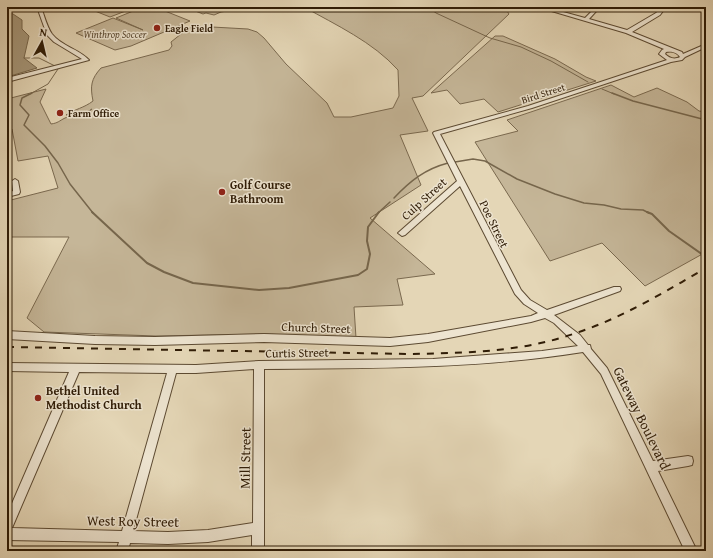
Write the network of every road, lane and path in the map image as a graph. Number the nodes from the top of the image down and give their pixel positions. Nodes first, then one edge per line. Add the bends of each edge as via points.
1 (39, 7) edge
2 (540, 7) edge
3 (598, 7) edge
4 (664, 7) edge
5 (586, 20) junction
6 (628, 32) junction
7 (706, 45) edge
8 (663, 51) junction
9 (684, 54) junction
10 (676, 60) junction
11 (654, 66) junction
12 (7, 80) edge
13 (436, 133) joint
14 (15, 181) dead end
15 (461, 181) junction
16 (7, 195) edge
17 (402, 233) dead end
18 (617, 289) dead end
19 (545, 315) junction
20 (7, 336) edge
21 (587, 348) junction
22 (259, 365) junction
23 (7, 366) edge
24 (76, 367) junction
25 (173, 368) junction
26 (688, 462) dead end
27 (650, 467) junction
28 (7, 528) edge
29 (259, 528) junction
30 (7, 534) edge
31 (126, 537) junction
32 (122, 551) edge
33 (258, 551) edge
34 (691, 551) edge

1 - 12 street via 49,34 86,60
2 - 5 street
3 - 5 street
4 - 6 street via 658,14
5 - 6 street
6 - 8 street
7 - 9 street, Bird Street
8 - 9 street
8 - 10 street
8 - 11 street via 664,58
9 - 10 street, Bird Street
10 - 11 street, Bird Street
11 - 13 street, Bird Street via 530,108
13 - 15 street, Poe Street
14 - 16 street via 17,192
15 - 17 street, Culp Street
15 - 19 street, Poe Street via 518,292
18 - 19 street, Church Street
19 - 20 street, Church Street via 436,337 390,342 264,338 95,340
19 - 21 street, Gateway Boulevard via 567,328
21 - 22 street, Curtis Street via 542,355 433,364
21 - 27 street, Gateway Boulevard via 612,384
22 - 25 street, Curtis Street
22 - 29 street, Mill Street
23 - 24 street, Curtis Street
24 - 25 street, Curtis Street
24 - 28 street
25 - 31 street
26 - 27 street
27 - 34 street, Gateway Boulevard
29 - 31 street, West Roy Street via 208,536
29 - 33 street, Mill Street
30 - 31 street, West Roy Street
31 - 32 street

